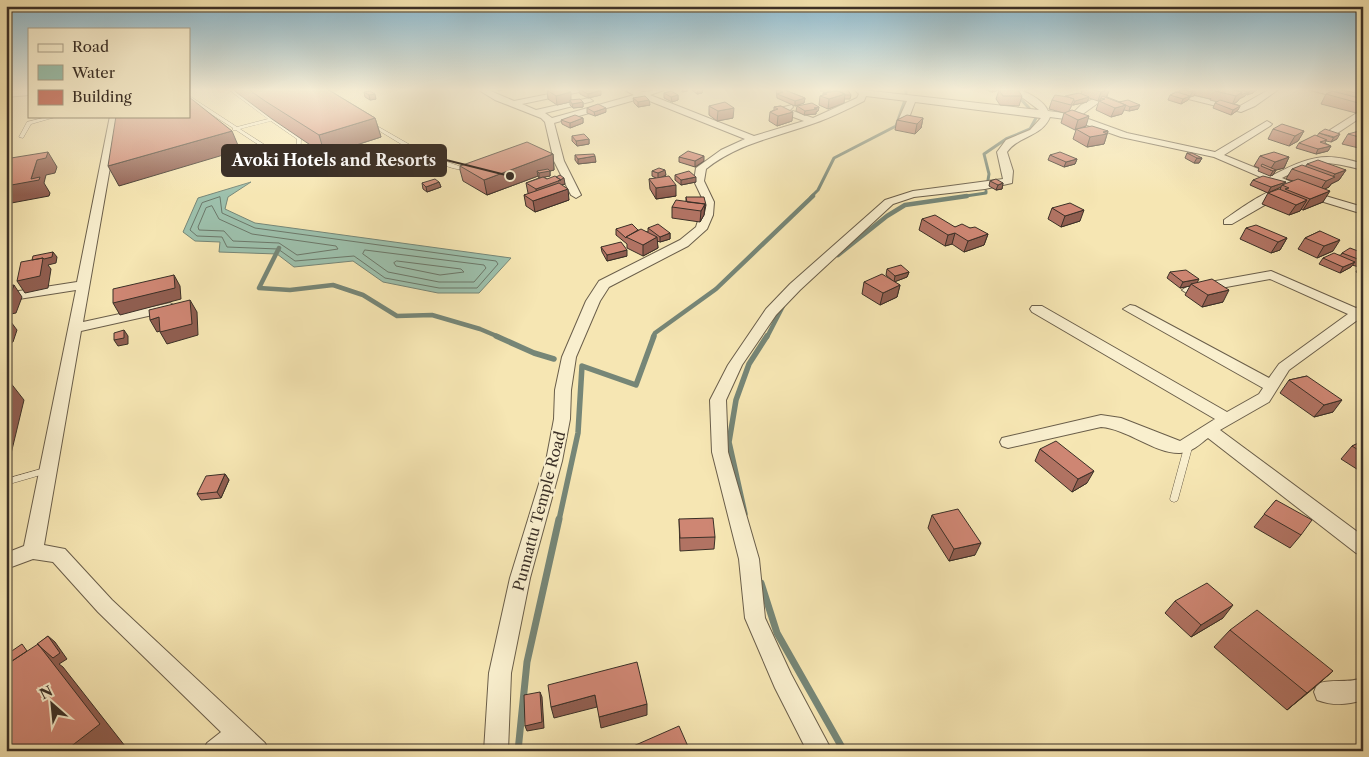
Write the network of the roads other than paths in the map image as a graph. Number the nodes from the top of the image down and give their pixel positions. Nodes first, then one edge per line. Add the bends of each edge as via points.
1 (28, 124) edge
2 (113, 124) edge
3 (228, 124) edge
4 (252, 124) edge
5 (279, 124) edge
6 (372, 124) edge
7 (550, 124) edge
8 (715, 124) edge
9 (802, 124) edge
10 (1040, 124) edge
11 (1094, 124) edge
12 (1267, 124) dead end
13 (1345, 124) edge
14 (235, 129) junction
15 (1333, 132) edge
16 (21, 137) dead end
17 (752, 139) junction
18 (411, 148) junction
19 (1216, 155) junction
20 (426, 156) junction
21 (398, 162) junction
22 (297, 163) junction
23 (1363, 167) edge
24 (476, 168) edge
25 (1273, 179) junction
26 (1291, 186) junction
27 (576, 195) dead end
28 (1363, 211) edge
29 (1228, 222) dead end
30 (84, 285) junction
31 (1188, 290) dead end
32 (6, 297) edge
33 (176, 306) edge
34 (1037, 309) dead end
35 (1130, 309) dead end
36 (1360, 311) edge
37 (76, 328) junction
38 (1271, 386) junction
39 (1227, 419) junction
40 (1208, 430) junction
41 (1008, 442) dead end
42 (1190, 444) junction
43 (50, 470) junction
44 (6, 482) edge
45 (1174, 499) dead end
46 (1363, 547) edge
47 (33, 551) junction
48 (6, 561) edge
49 (1363, 689) edge
50 (1325, 692) edge
51 (238, 733) junction
52 (215, 751) edge
53 (257, 751) edge
54 (496, 751) edge
55 (820, 751) edge

1 - 16 lane
2 - 30 street
3 - 14 lane
4 - 14 lane
5 - 22 lane via 299,139
6 - 18 lane
7 - 27 street via 559,161
8 - 17 street
9 - 17 street, Punnattu Temple Road
10 - 55 street via 1033,132 1009,142 1002,152 1008,181 913,194 889,202 771,312 735,365 718,400 720,452 749,559 755,618
11 - 19 street via 1124,135
12 - 19 street
13 - 15 street
14 - 22 lane via 285,160
17 - 54 street, Punnattu Temple Road via 717,154 701,168 699,181 709,202 701,229 684,243 604,284 569,357 554,461 520,578 500,673
18 - 20 lane via 424,150
18 - 21 lane via 392,156
19 - 25 street
20 - 21 lane
20 - 24 lane via 458,168
21 - 22 lane via 338,170
23 - 25 street via 1321,157
25 - 26 street
26 - 28 street
26 - 29 street
30 - 32 street
30 - 37 street
31 - 36 street via 1271,275
33 - 37 street
34 - 39 street
35 - 38 street
36 - 38 street via 1284,368
37 - 43 street
38 - 39 street via 1264,398
39 - 40 street
40 - 42 street
40 - 46 street
41 - 42 street via 1101,421 1115,422 1167,444 1180,447
42 - 45 lane
43 - 44 lane
43 - 47 street
47 - 48 street
47 - 51 street via 58,556 105,606
49 - 50 street via 1349,694
51 - 52 street
51 - 53 street

